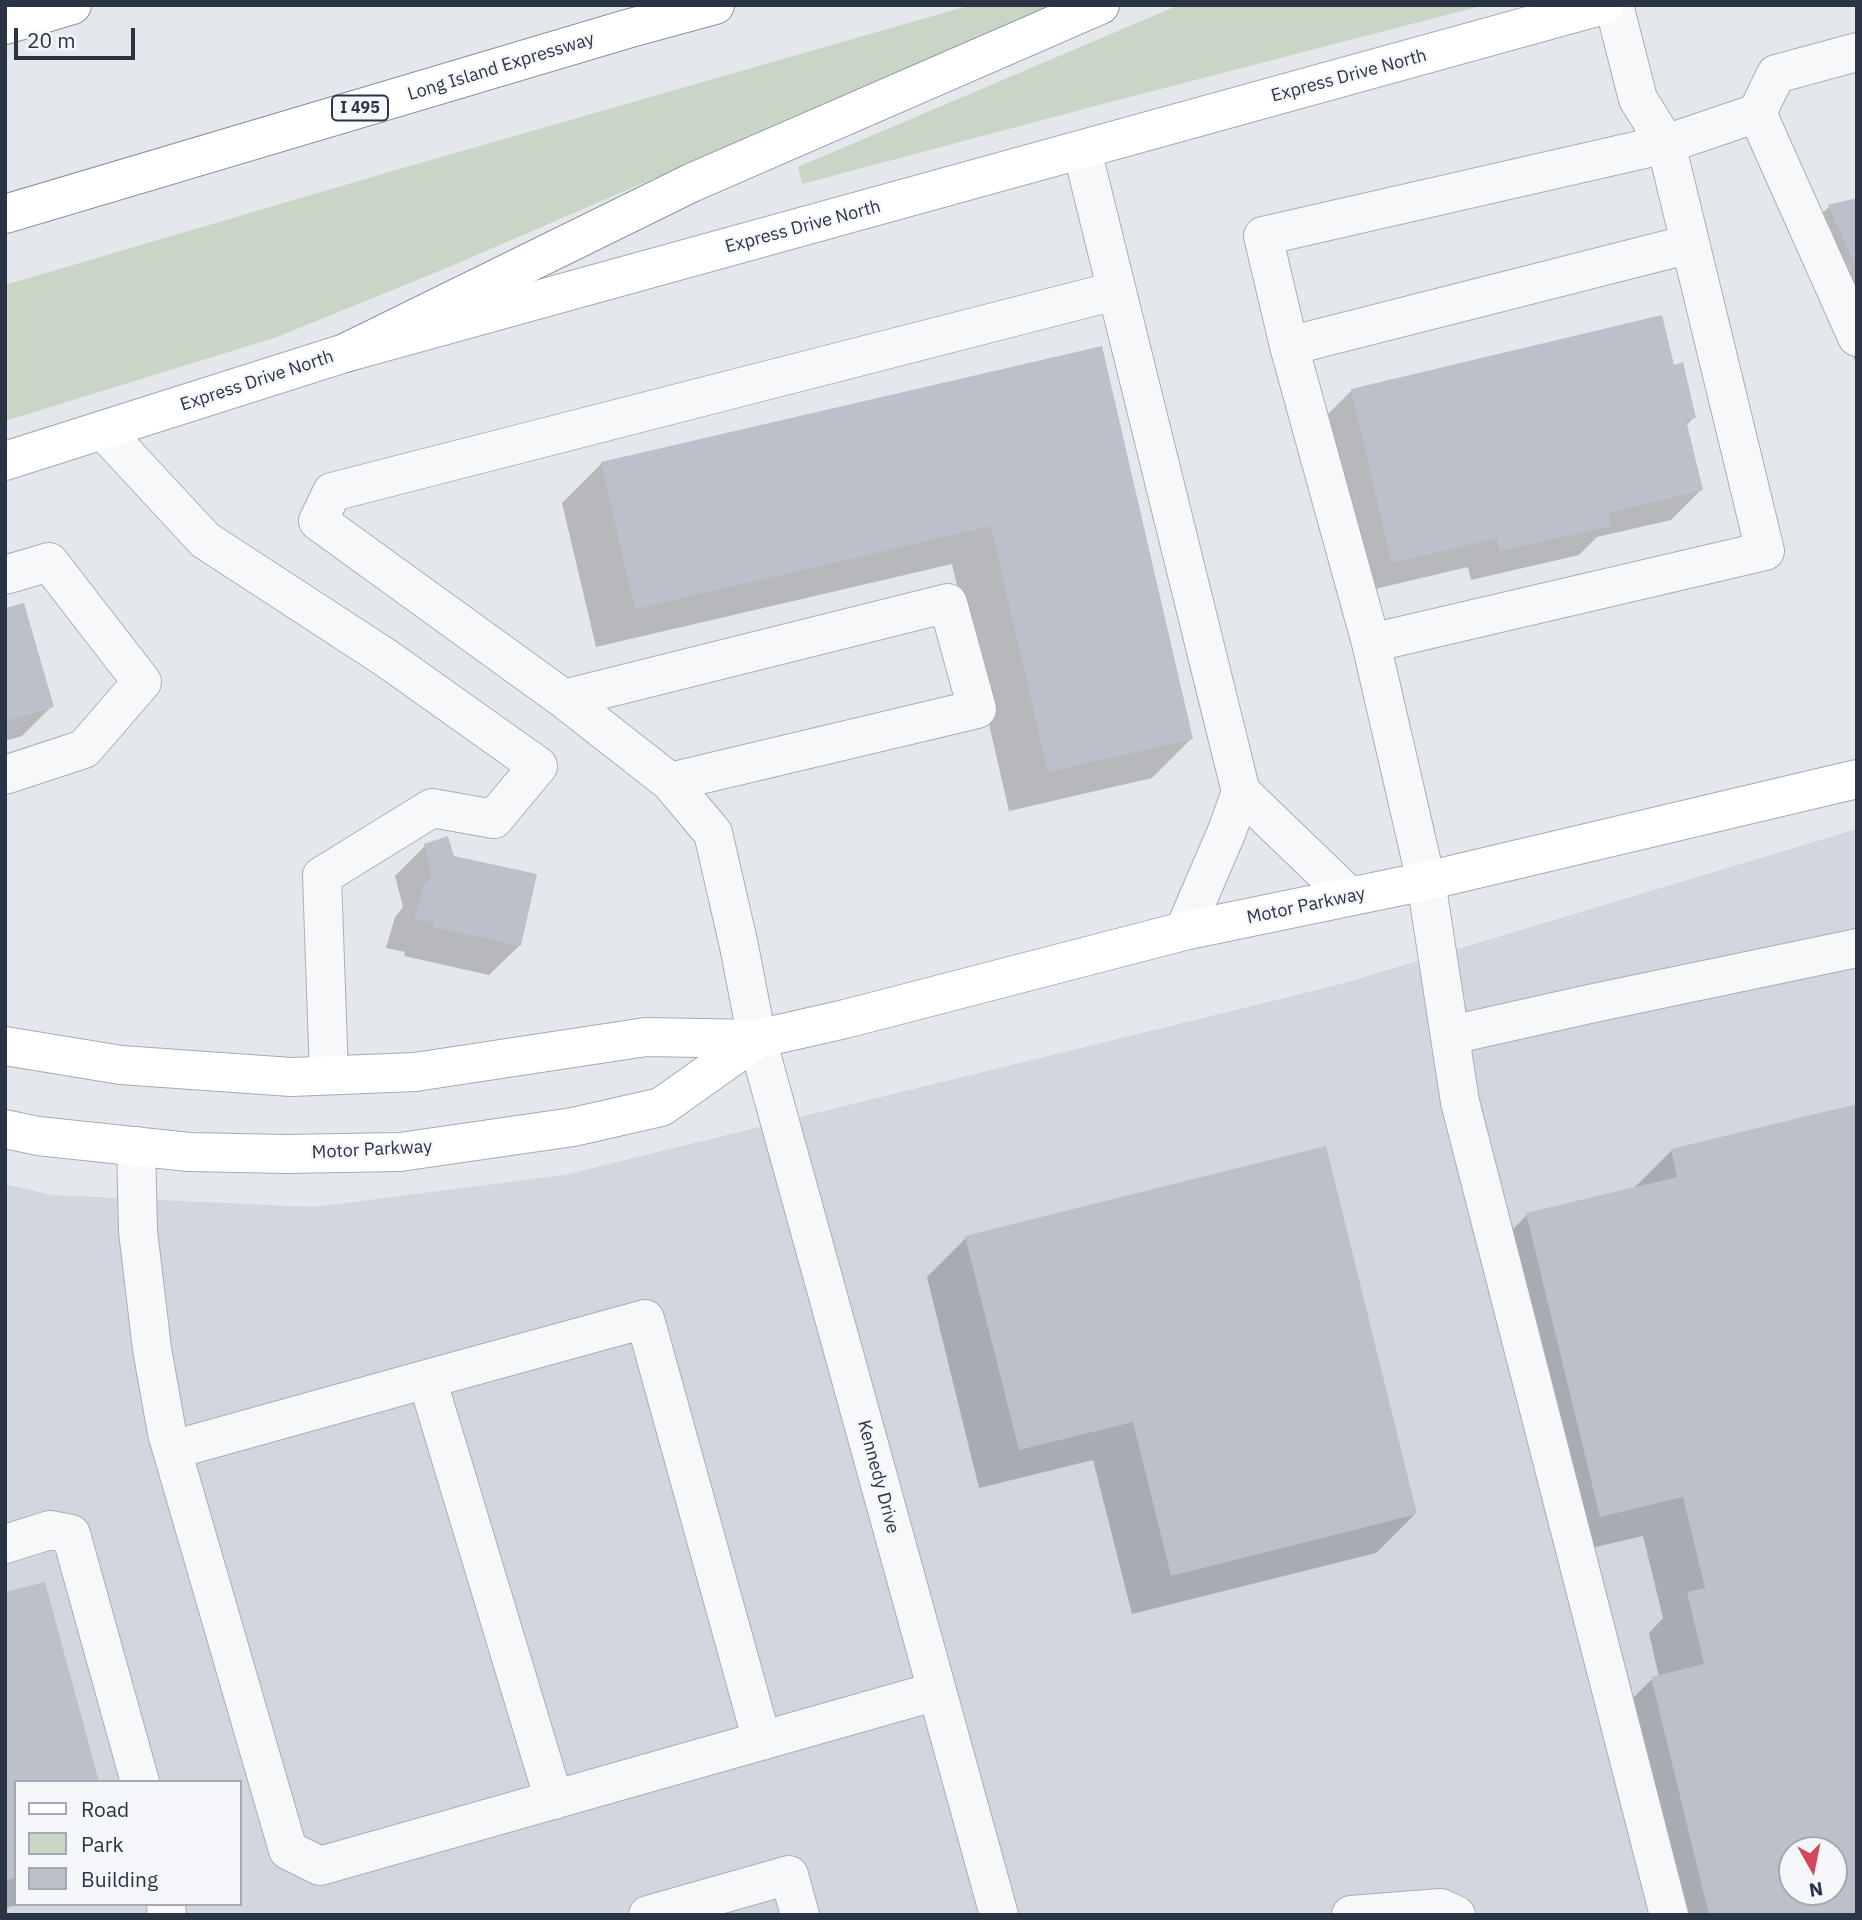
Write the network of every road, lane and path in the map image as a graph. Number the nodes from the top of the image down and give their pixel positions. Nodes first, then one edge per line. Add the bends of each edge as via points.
1 (72, 5) edge
2 (715, 5) edge
3 (1100, 5) edge
4 (1604, 5) edge
5 (1614, 5) edge
6 (5, 25) edge
7 (1857, 52) edge
8 (1757, 113) junction
9 (1666, 144) junction
10 (1082, 150) junction
11 (5, 214) edge
12 (1690, 244) junction
13 (1115, 291) junction
14 (1857, 337) edge
15 (1289, 346) junction
16 (345, 354) junction
17 (103, 430) junction
18 (5, 461) edge
19 (5, 575) edge
20 (1371, 643) junction
21 (564, 699) junction
22 (5, 775) edge
23 (1857, 779) edge
24 (670, 782) junction
25 (1241, 792) junction
26 (1426, 881) junction
27 (1349, 896) junction
28 (1184, 931) junction
29 (1857, 948) edge
30 (1451, 1035) junction
31 (757, 1039) junction
32 (5, 1046) edge
33 (329, 1075) junction
34 (5, 1129) edge
35 (135, 1146) junction
36 (427, 1379) junction
37 (172, 1450) junction
38 (5, 1544) edge
39 (937, 1691) junction
40 (762, 1741) junction
41 (139, 1780) edge
42 (554, 1800) junction
43 (655, 1913) edge
44 (800, 1915) edge
45 (999, 1915) edge
46 (1351, 1915) edge
47 (1456, 1915) edge
48 (1669, 1915) edge

1 - 6 main road
2 - 11 main road, Long Island Expressway / I 495
3 - 16 main road via 691,183
4 - 10 main road, Express Drive North
5 - 9 street via 1638,99
7 - 8 street via 1776,74
8 - 9 street
8 - 14 street
9 - 12 street
9 - 15 street via 1263,236
10 - 13 street
10 - 16 main road, Express Drive North
12 - 15 street
12 - 20 street via 1765,551
13 - 21 street, Kennedy Drive via 332,492 318,521
13 - 25 street
15 - 20 street
16 - 17 main road, Express Drive North
17 - 18 main road, Express Drive North
17 - 33 street via 205,540 386,658 538,766 494,819 432,808 322,876
19 - 22 street via 49,562 142,682 83,750
20 - 26 street
21 - 24 street, Kennedy Drive
21 - 24 street via 948,603 977,709
23 - 26 main road, Motor Parkway
24 - 31 street, Kennedy Drive via 713,833
25 - 27 street
25 - 28 street
26 - 27 main road, Motor Parkway
26 - 30 street
27 - 28 main road, Motor Parkway
28 - 31 main road, Motor Parkway
29 - 30 street
30 - 48 street via 1460,1102
31 - 33 main road, Motor Parkway via 646,1037 415,1072
31 - 35 main road, Motor Parkway via 661,1107 573,1127 400,1152 189,1152
31 - 39 street, Kennedy Drive
32 - 33 main road, Motor Parkway via 121,1065 291,1077
34 - 35 main road, Motor Parkway
35 - 37 street via 138,1231 150,1336
36 - 37 street
36 - 40 street via 645,1319
36 - 42 street
37 - 42 street via 288,1850 320,1866
38 - 41 street via 50,1530 71,1534
39 - 40 street
39 - 45 street, Kennedy Drive
40 - 42 street
43 - 44 street via 789,1875
46 - 47 street via 1441,1908

